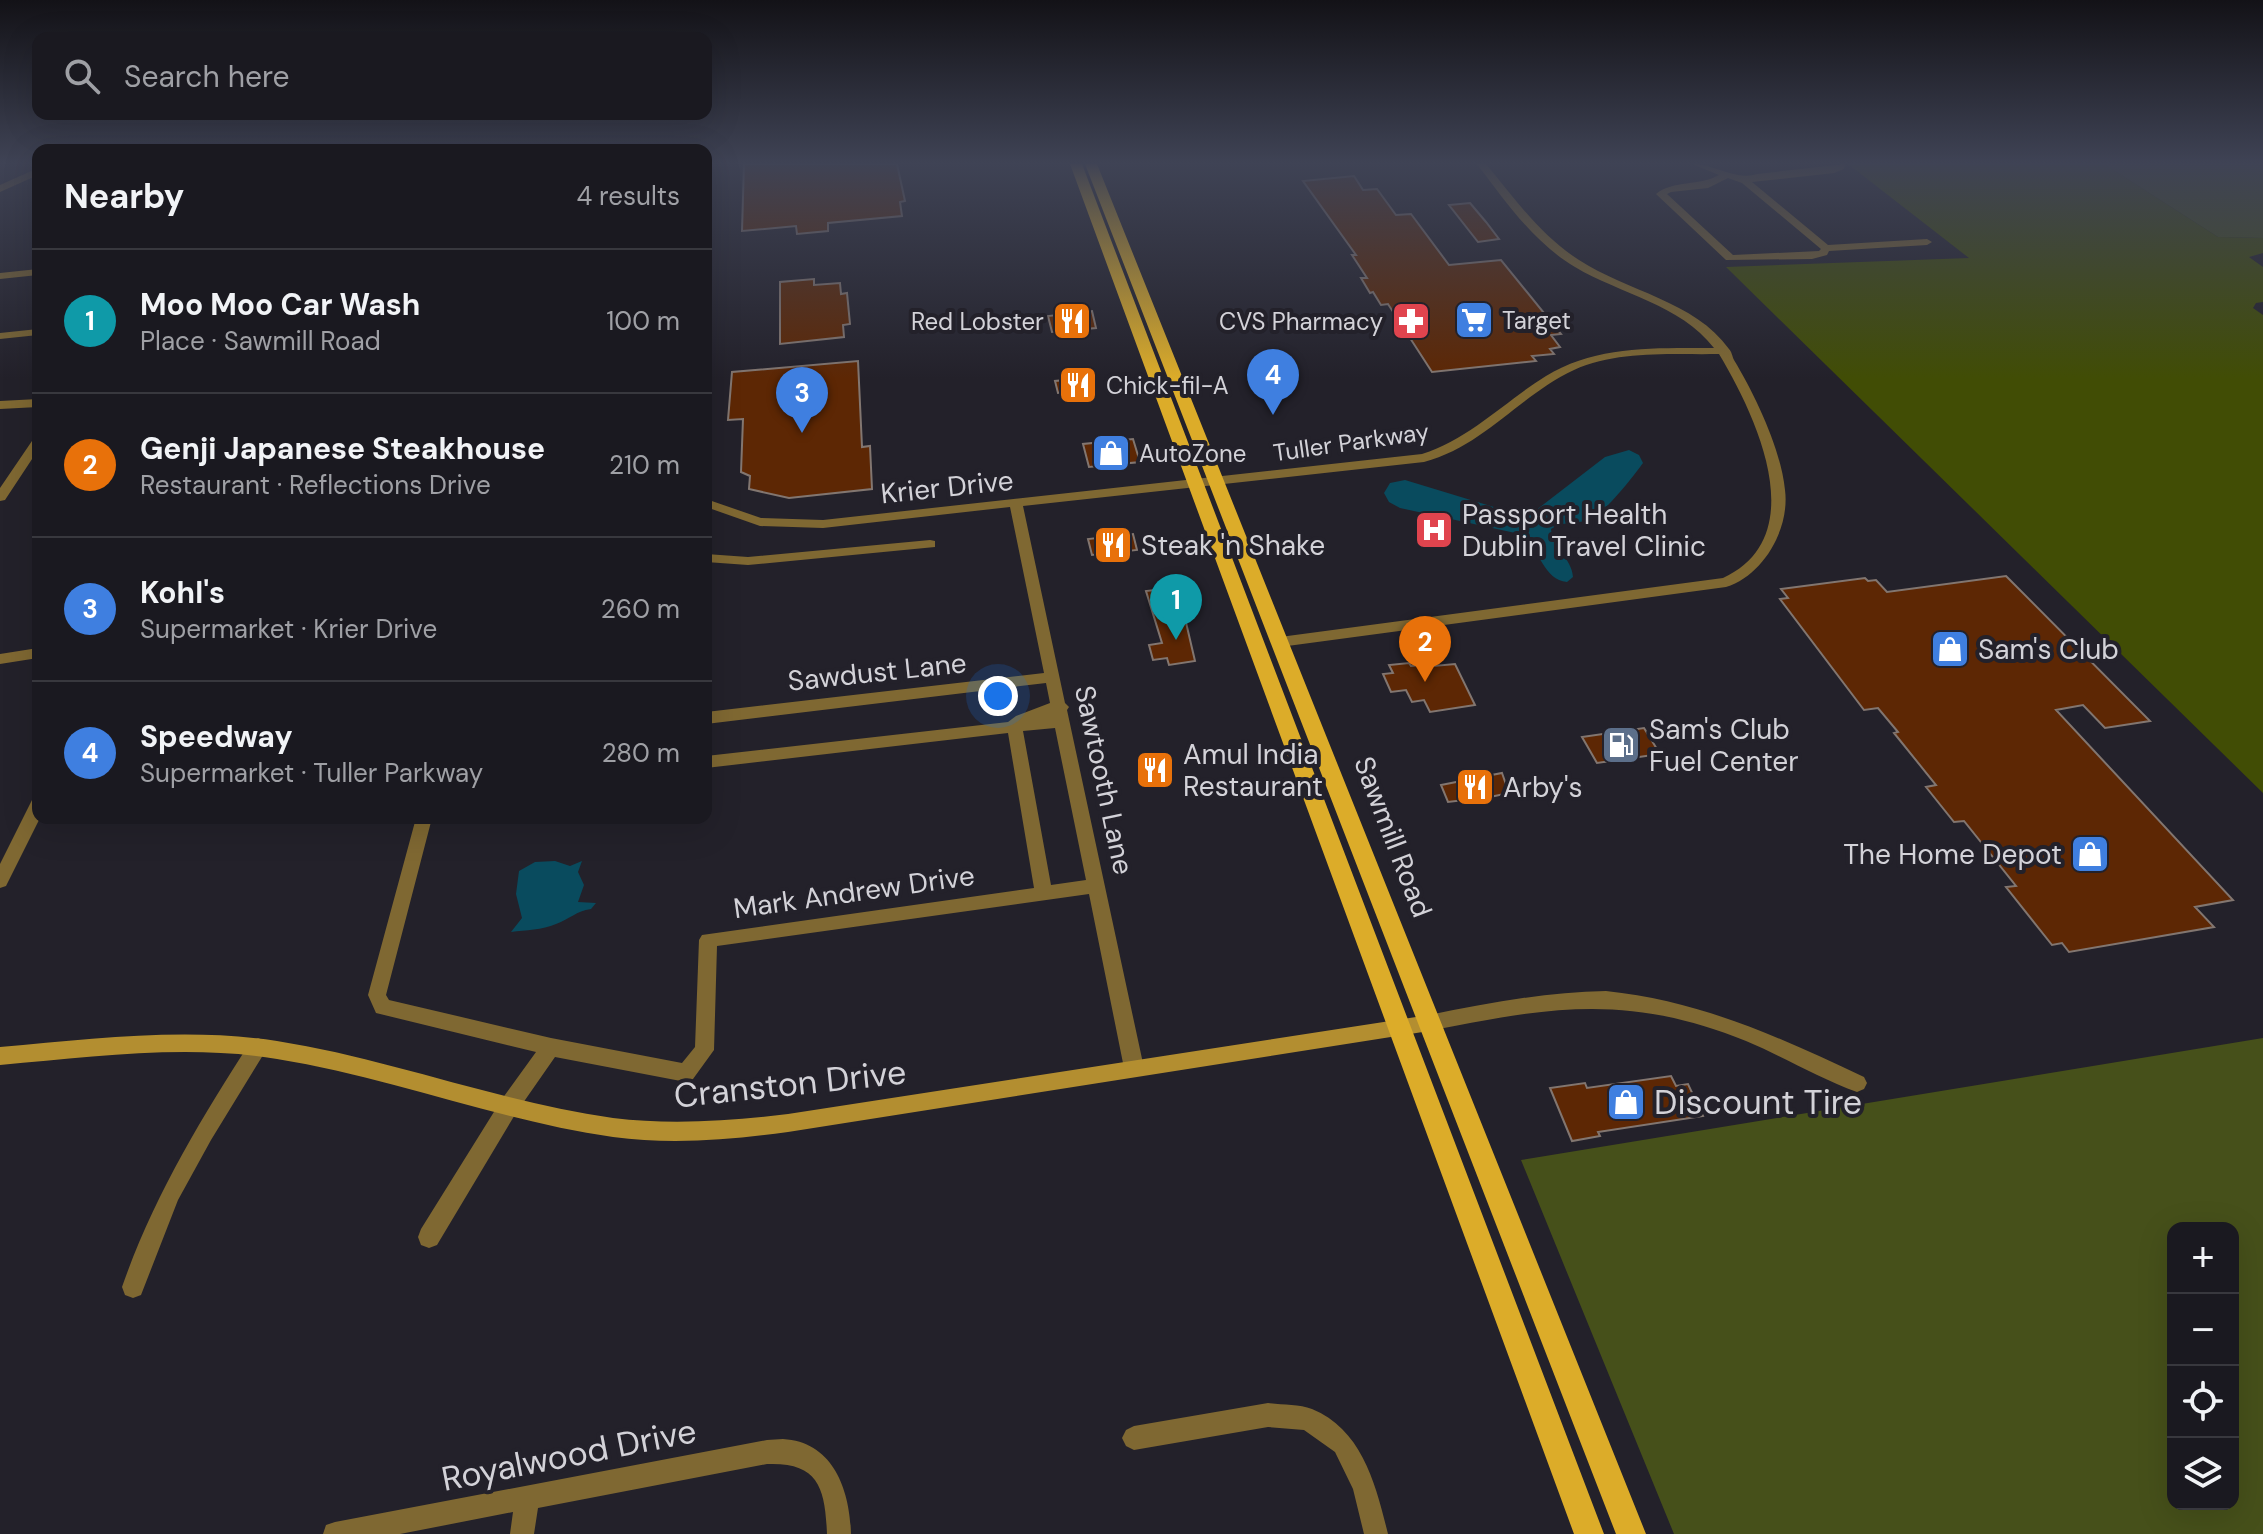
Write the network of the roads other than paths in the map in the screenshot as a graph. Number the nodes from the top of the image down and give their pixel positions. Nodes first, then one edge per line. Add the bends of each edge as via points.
1 (1105, 236) edge
2 (1117, 236) edge
3 (1543, 236) edge
4 (1704, 236) edge
5 (1811, 236) edge
6 (1927, 242) dead end
7 (1826, 248) junction
8 (32, 273) edge
9 (0, 276) edge
10 (32, 333) edge
11 (0, 336) edge
12 (1725, 351) junction
13 (32, 403) edge
14 (0, 405) edge
15 (32, 450) edge
16 (1207, 483) junction
17 (0, 497) edge
18 (1016, 504) junction
19 (712, 506) edge
20 (930, 544) dead end
21 (712, 558) edge
22 (1280, 642) junction
23 (32, 654) edge
24 (0, 659) edge
25 (1053, 677) junction
26 (1062, 714) junction
27 (712, 717) edge
28 (1014, 725) junction
29 (712, 761) edge
30 (32, 817) edge
31 (422, 824) edge
32 (0, 881) edge
33 (1097, 886) junction
34 (1044, 894) junction
35 (1429, 1023) junction
36 (1399, 1027) junction
37 (258, 1047) junction
38 (551, 1047) junction
39 (0, 1056) edge
40 (1134, 1068) junction
41 (1857, 1083) dead end
42 (509, 1106) junction
43 (429, 1237) dead end
44 (133, 1287) dead end
45 (1134, 1438) dead end
46 (527, 1498) junction
47 (335, 1534) edge
48 (522, 1534) edge
49 (839, 1534) edge
50 (1376, 1534) edge
51 (1589, 1534) edge
52 (1631, 1534) edge

1 - 16 main road, Sawmill Road
2 - 16 main road, Sawmill Road
3 - 12 street via 1585,269 1680,312
4 - 7 street via 1725,256 1745,260 1819,255
5 - 7 street
6 - 7 street
8 - 9 street
10 - 11 street
12 - 16 street, Tuller Parkway via 1617,356 1582,363 1468,440 1437,454
12 - 22 street via 1779,489 1770,533 1741,577
13 - 14 street
15 - 17 street
16 - 18 street, Krier Drive
16 - 22 main road, Sawmill Road
16 - 36 main road, Sawmill Road
18 - 19 street, Krier Drive via 802,525 752,520
18 - 25 street, Sawtooth Lane
20 - 21 street via 748,561
22 - 35 main road, Sawmill Road
23 - 24 street
25 - 26 street, Sawtooth Lane
25 - 27 street, Sawdust Lane
26 - 28 street
26 - 33 street, Sawtooth Lane
28 - 29 street
28 - 34 street
30 - 32 street
31 - 38 street, Mark Andrew Drive via 379,1002
33 - 34 street, Mark Andrew Drive
33 - 40 street, Sawtooth Lane
34 - 38 street, Mark Andrew Drive via 708,940 704,1050 686,1073
35 - 36 street, Cranston Drive
35 - 41 street via 1569,1000 1639,1002 1739,1029
35 - 52 main road, Sawmill Road
36 - 40 street, Cranston Drive
36 - 51 main road, Sawmill Road
37 - 39 street, Cranston Drive via 193,1045
37 - 42 street, Cranston Drive
37 - 44 street via 183,1167
38 - 42 street
40 - 42 street, Cranston Drive via 715,1131 615,1127
42 - 43 street
45 - 50 street via 1268,1415 1308,1419 1343,1444 1364,1486
46 - 47 street, Royalwood Drive
46 - 48 street
46 - 49 street, Royalwood Drive via 767,1452 793,1452 815,1463 831,1481 839,1506

